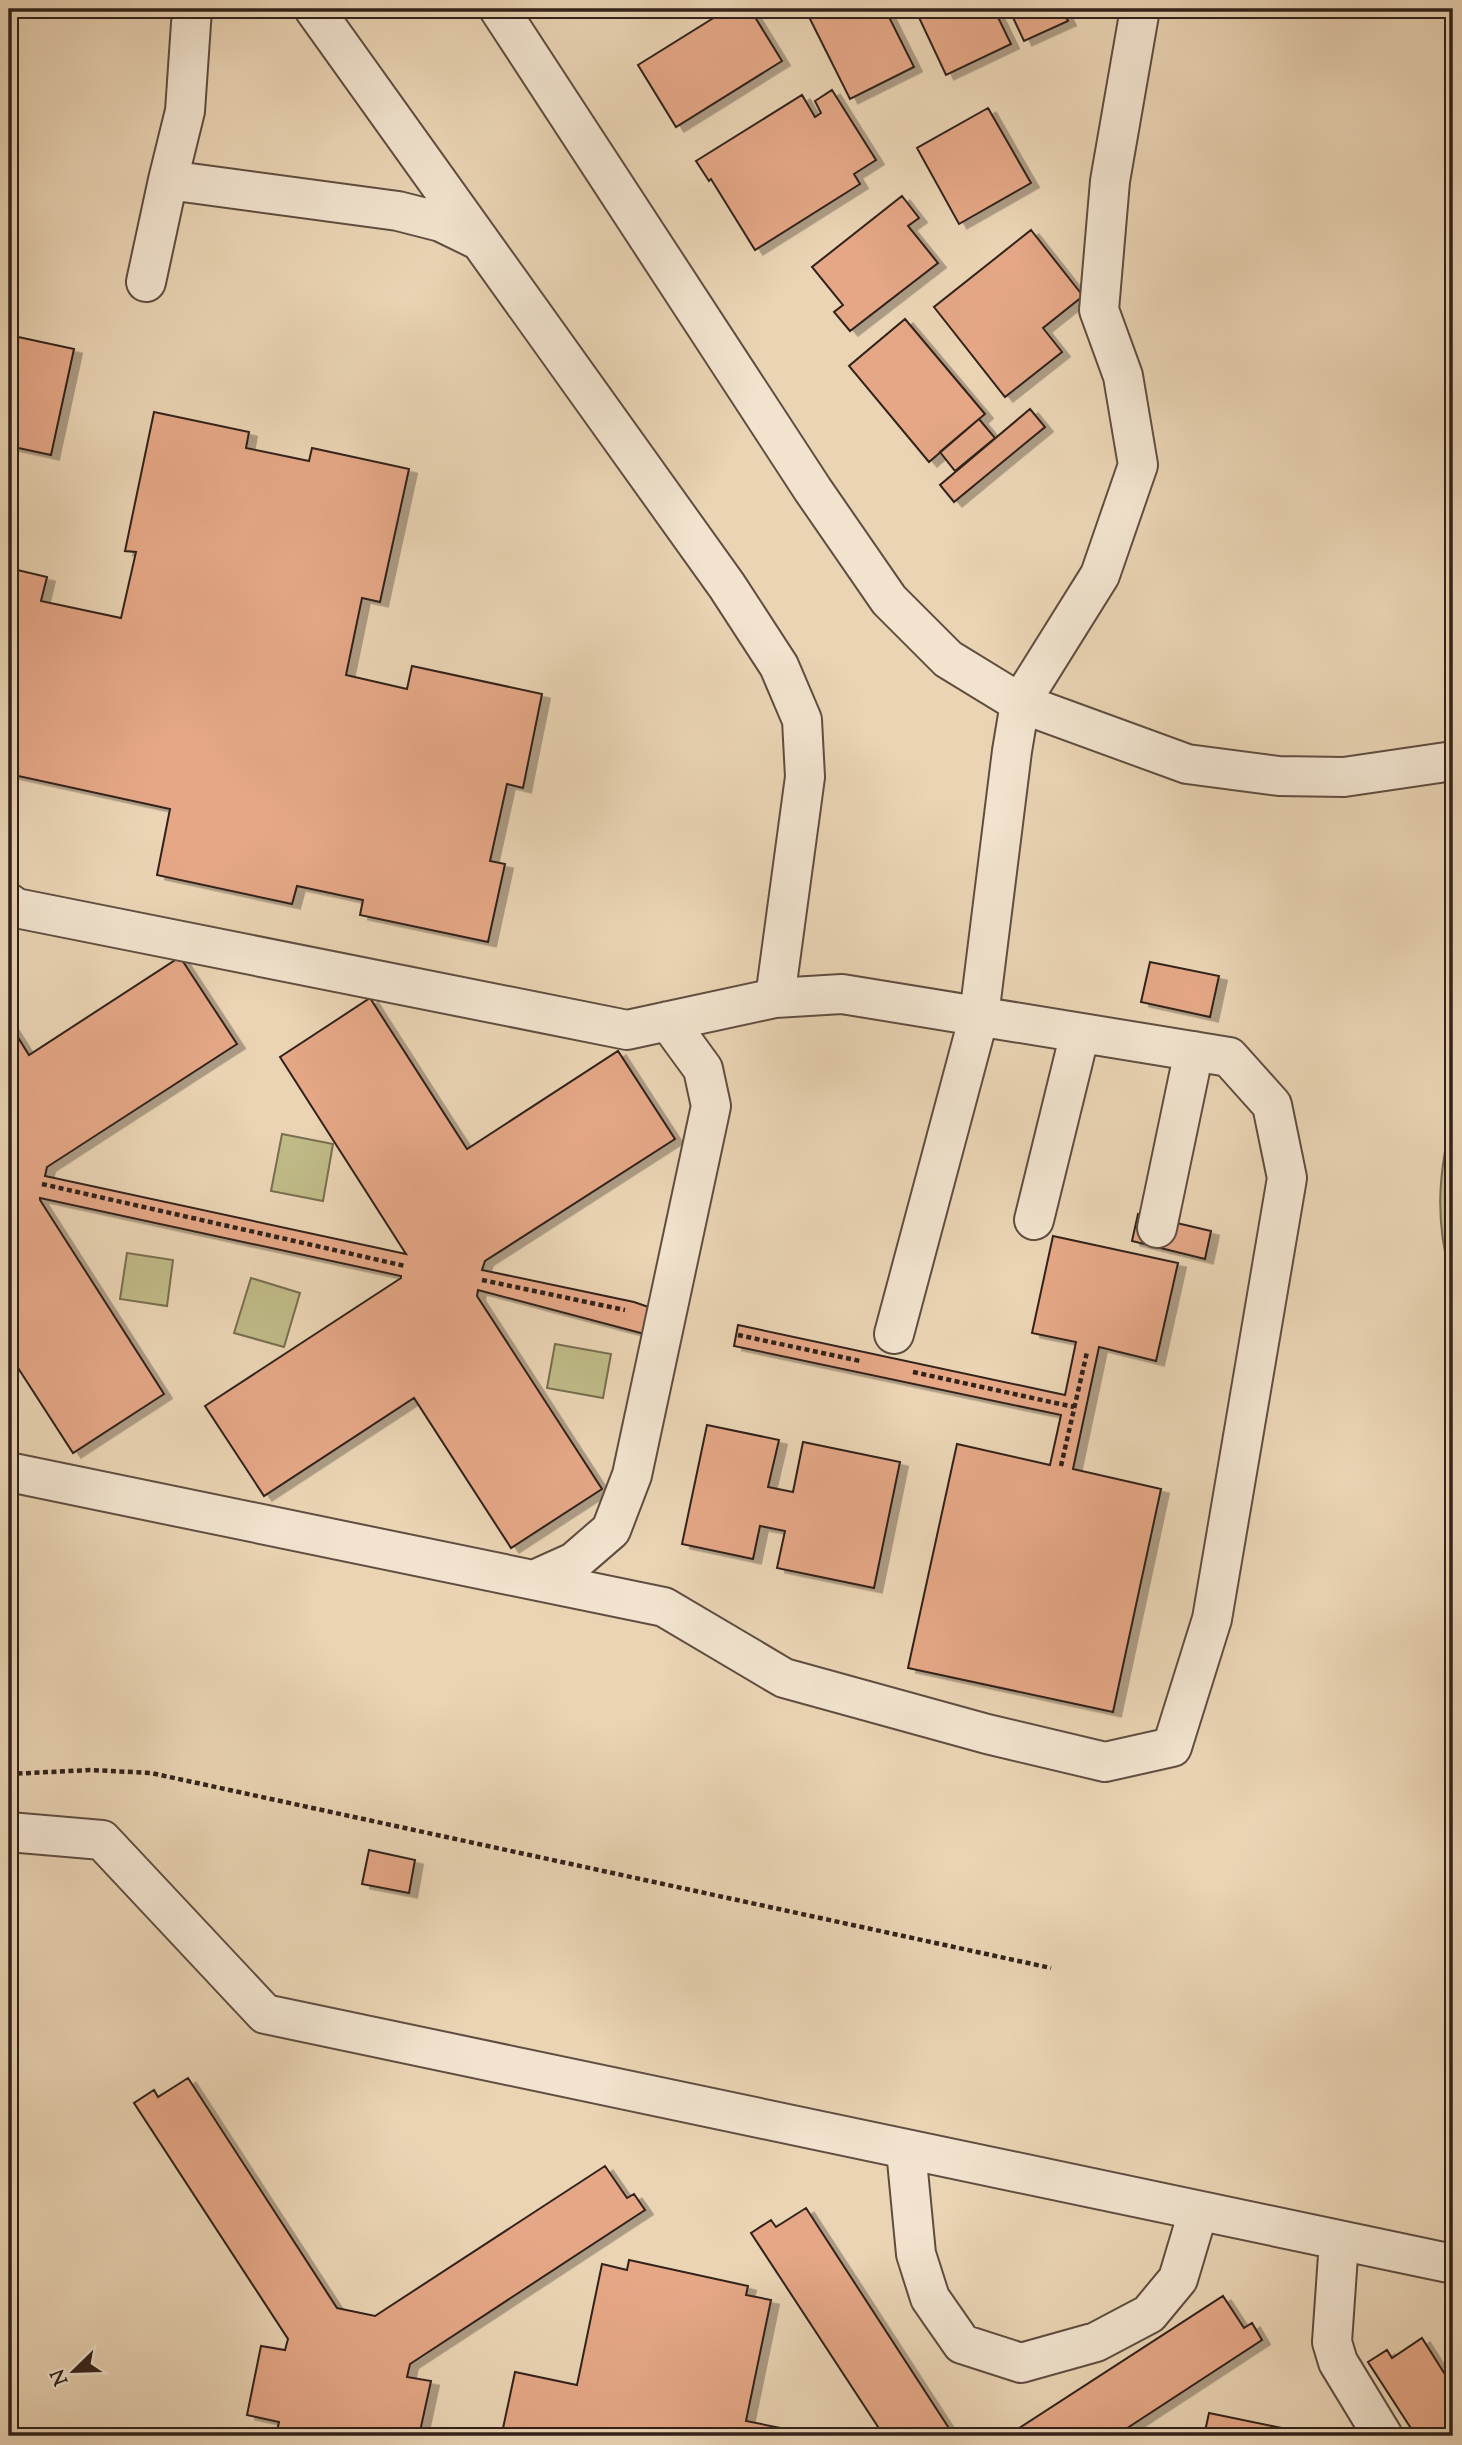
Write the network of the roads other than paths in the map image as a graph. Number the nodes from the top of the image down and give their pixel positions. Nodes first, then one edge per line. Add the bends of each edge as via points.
1 (192, 9) edge
2 (314, 9) edge
3 (499, 9) edge
4 (1140, 9) edge
5 (168, 180) junction
6 (480, 240) junction
7 (146, 282) dead end
8 (1020, 703) junction
9 (1453, 761) edge
10 (9, 903) edge
11 (775, 998) junction
12 (979, 1016) junction
13 (668, 1021) junction
14 (1080, 1033) junction
15 (1194, 1051) junction
16 (1034, 1220) dead end
17 (1157, 1228) dead end
18 (894, 1334) dead end
19 (9, 1472) edge
20 (534, 1580) junction
21 (9, 1832) edge
22 (906, 2150) junction
23 (1198, 2212) junction
24 (1339, 2241) junction
25 (1453, 2264) edge
26 (1383, 2436) edge

1 - 5 lane via 185,111
2 - 6 lane
3 - 8 lane via 889,600 948,659
4 - 8 lane via 1110,181 1099,310 1123,376 1138,465 1100,575
5 - 6 lane via 398,211 441,222
5 - 7 lane
6 - 11 lane via 727,586 779,666 802,720 805,777
8 - 9 lane via 1187,764 1279,776 1344,777
8 - 12 lane
10 - 13 lane via 627,1030
11 - 12 lane via 842,995
11 - 13 lane
12 - 14 lane
12 - 18 lane
13 - 20 lane via 703,1069 711,1106 632,1475 611,1530 575,1562
14 - 15 lane
14 - 16 lane
15 - 17 lane
15 - 20 lane via 1229,1057 1272,1105 1287,1178 1212,1619 1172,1747 1105,1762 987,1734 784,1678 664,1606
19 - 20 lane
21 - 22 lane via 102,1840 265,2014
22 - 23 lane
22 - 23 lane via 916,2254 930,2298 962,2344 1021,2363 1096,2343 1149,2314 1178,2279
23 - 24 lane
24 - 25 lane
24 - 26 lane via 1332,2342 1338,2362

